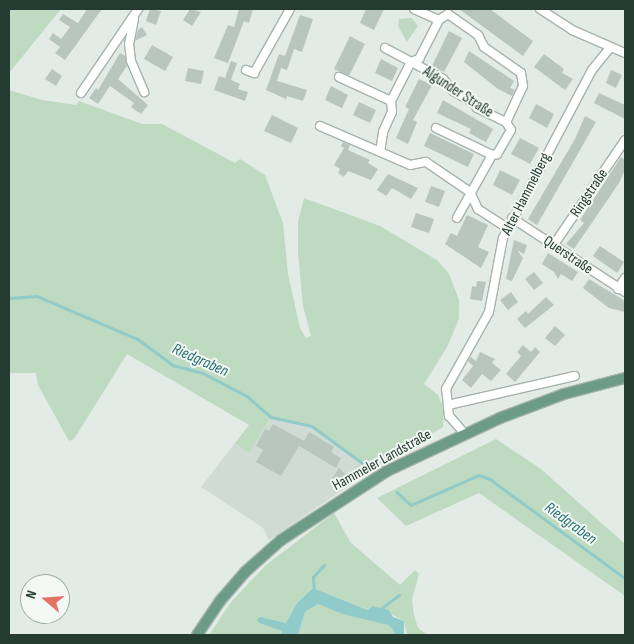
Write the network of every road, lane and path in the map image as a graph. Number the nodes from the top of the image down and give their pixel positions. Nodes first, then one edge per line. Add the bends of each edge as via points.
1 (290, 9) edge
2 (414, 9) edge
3 (540, 9) edge
4 (136, 12) edge
5 (439, 20) junction
6 (385, 48) dead end
7 (610, 48) junction
8 (625, 53) edge
9 (411, 62) junction
10 (246, 70) dead end
11 (340, 77) dead end
12 (144, 92) dead end
13 (81, 93) dead end
14 (391, 102) junction
15 (506, 122) junction
16 (320, 126) dead end
17 (436, 128) dead end
18 (625, 140) edge
19 (380, 152) junction
20 (492, 155) junction
21 (470, 192) junction
22 (457, 218) dead end
23 (512, 218) junction
24 (507, 228) junction
25 (553, 246) junction
26 (625, 278) edge
27 (622, 290) edge
28 (575, 376) dead end
29 (625, 378) edge
30 (448, 405) junction
31 (464, 433) junction
32 (197, 635) edge

1 - 10 street via 254,73
2 - 5 street
3 - 7 street via 572,30
4 - 12 street via 130,44 131,61
4 - 13 street
5 - 9 street via 419,59
5 - 15 street via 448,14 478,35 484,47 521,73 523,86
6 - 9 street, Algunder Straße
7 - 8 street
7 - 23 street, Alter Hammelberg via 592,70
9 - 14 street
9 - 15 street, Algunder Straße via 443,80 477,108
11 - 14 street
14 - 19 street via 392,112 383,132
15 - 20 street via 511,130 498,154
16 - 19 street
17 - 20 street
18 - 25 street, Ringstraße
19 - 21 street via 410,165 426,162
20 - 21 street
21 - 22 street
21 - 24 street via 478,209
23 - 24 street, Alter Hammelberg
23 - 25 street, Querstraße
24 - 30 street, Alter Hammelberg via 498,254 489,312 446,389
25 - 27 street, Querstraße
26 - 27 street
28 - 30 street
29 - 31 main road, Hammeler Landstraße via 564,394
30 - 31 street, Alter Hammelberg via 449,416
31 - 32 main road, Hammeler Landstraße via 336,499 245,572

